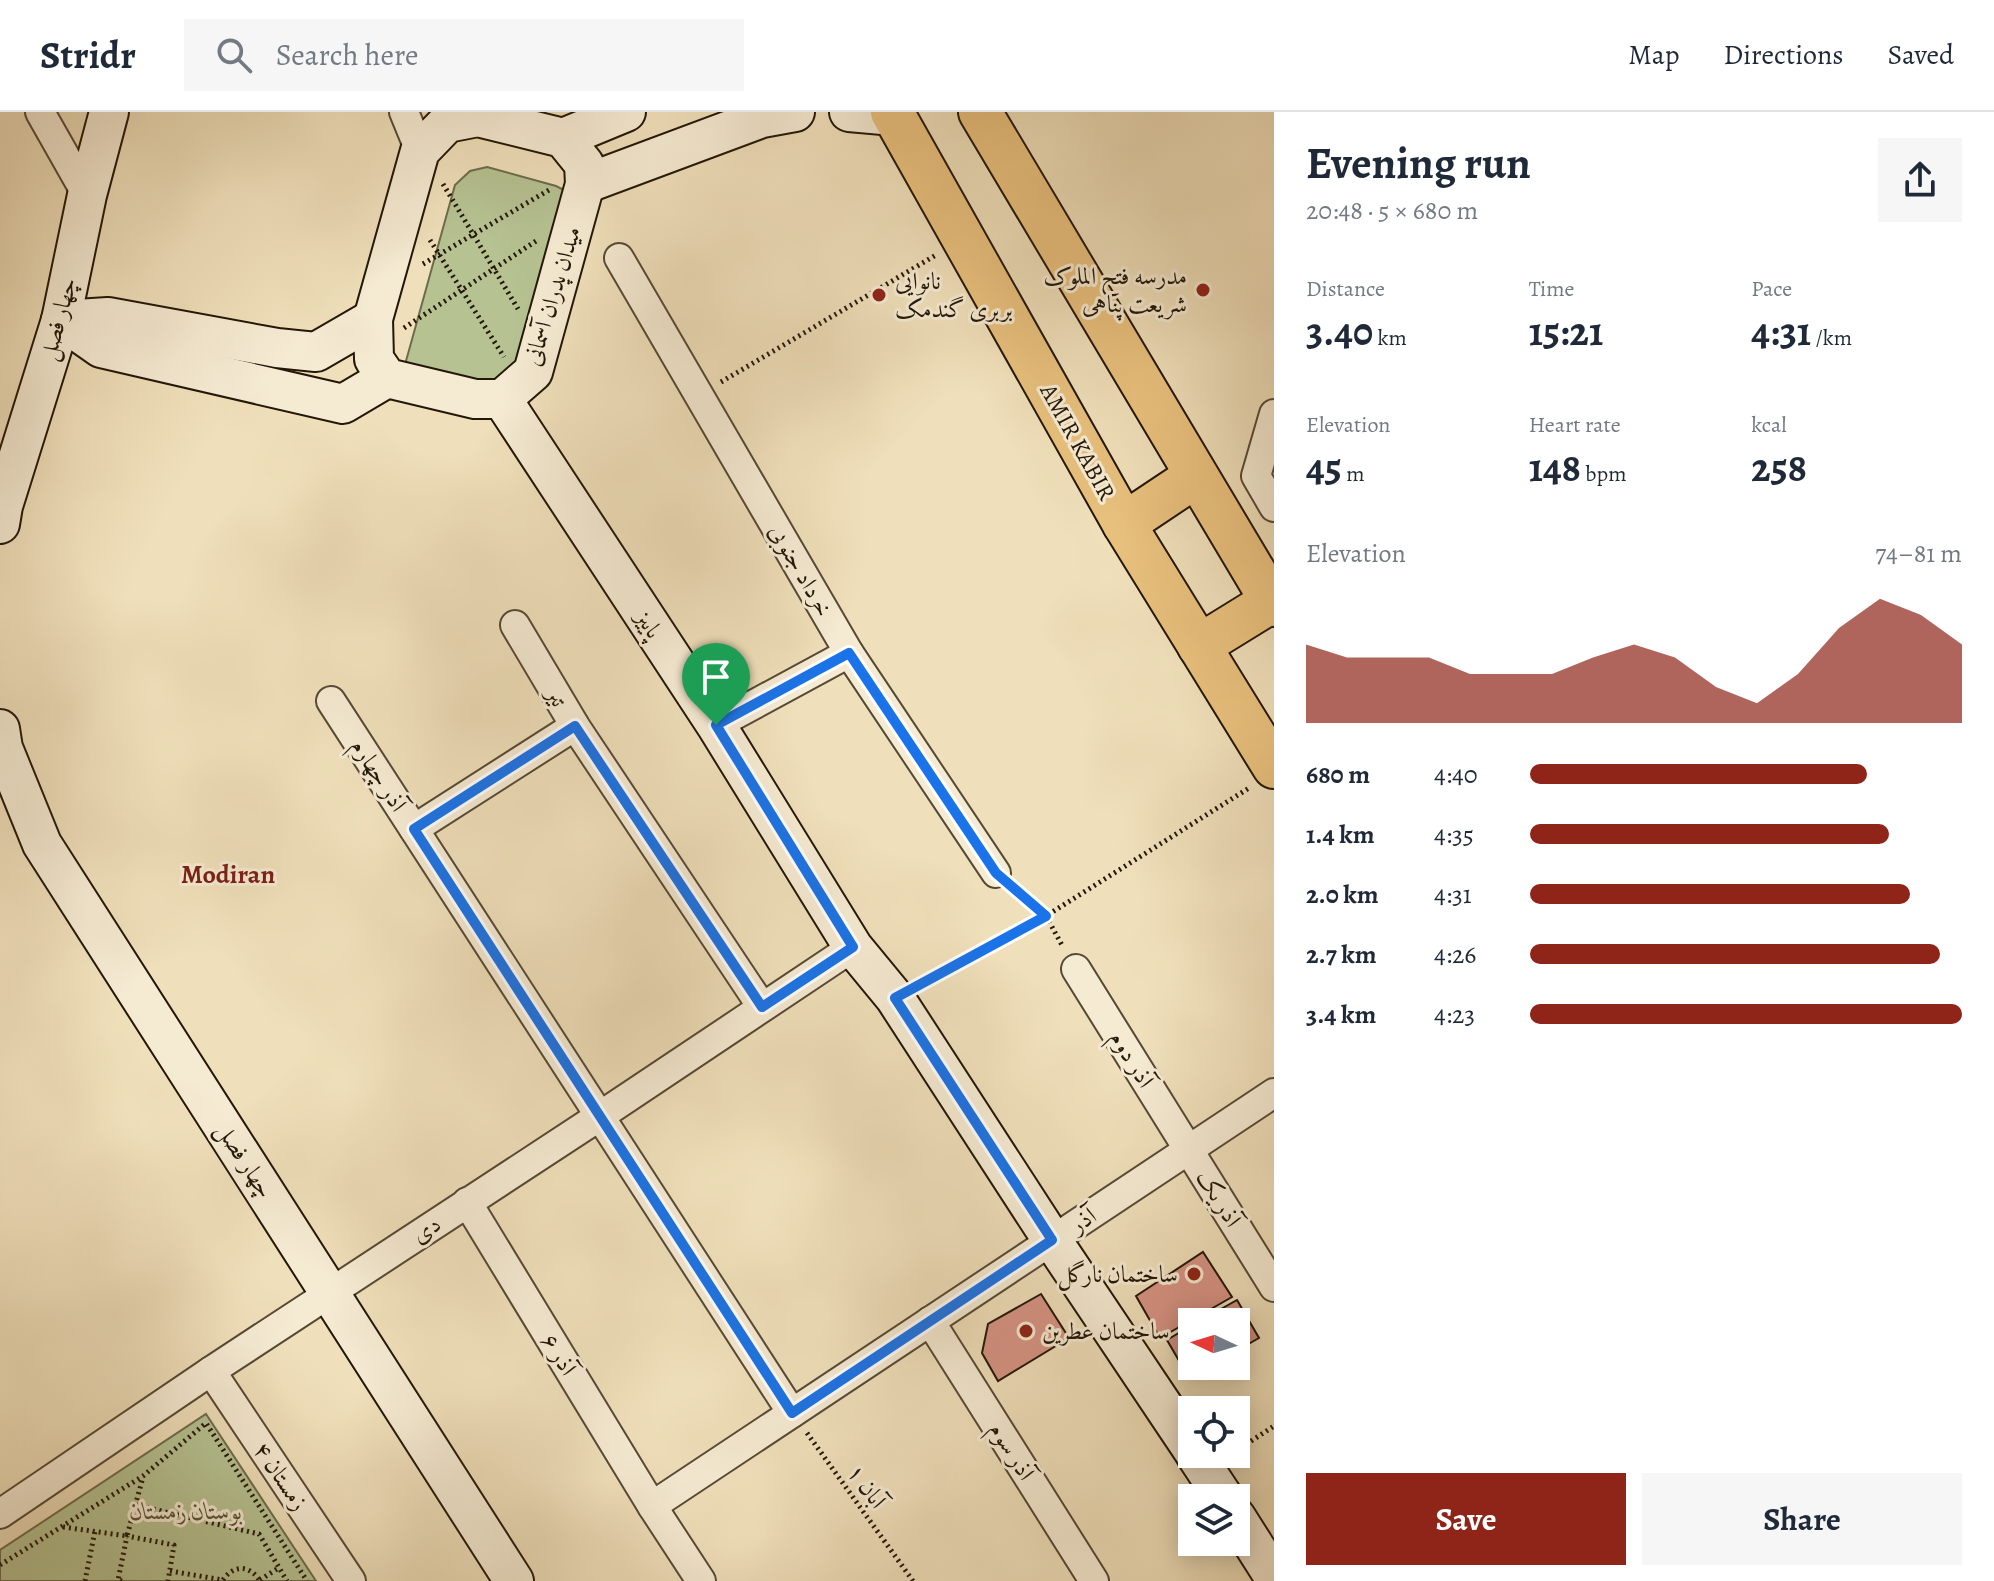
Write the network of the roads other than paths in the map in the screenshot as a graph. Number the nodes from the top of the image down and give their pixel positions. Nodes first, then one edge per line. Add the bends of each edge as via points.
1 (40, 112) edge
2 (109, 112) edge
3 (404, 112) edge
4 (626, 112) edge
5 (795, 112) edge
6 (849, 112) edge
7 (981, 113) edge
8 (893, 114) edge
9 (472, 115) edge
10 (563, 138) junction
11 (420, 151) junction
12 (563, 184) junction
13 (87, 195) junction
14 (619, 258) dead end
15 (61, 320) junction
16 (383, 327) junction
17 (387, 378) junction
18 (500, 383) junction
19 (1274, 414) edge
20 (1196, 476) junction
21 (1274, 507) edge
22 (0, 524) edge
23 (1124, 524) junction
24 (1273, 603) edge
25 (515, 625) dead end
26 (1199, 646) junction
27 (849, 653) junction
28 (331, 701) dead end
29 (716, 725) junction
30 (575, 726) junction
31 (0, 729) edge
32 (1267, 774) edge
33 (414, 829) junction
34 (996, 873) road end
35 (853, 947) junction
36 (1076, 969) road end
37 (762, 1007) junction
38 (1274, 1093) edge
39 (600, 1116) junction
40 (1188, 1150) junction
41 (467, 1202) junction
42 (1052, 1240) junction
43 (1274, 1287) edge
44 (330, 1292) junction
45 (930, 1321) junction
46 (211, 1371) junction
47 (792, 1413) junction
48 (1178, 1428) edge
49 (652, 1506) junction
50 (0, 1514) edge
51 (1250, 1539) edge
52 (1274, 1577) edge
53 (351, 1581) edge
54 (514, 1581) edge
55 (701, 1581) edge
56 (1094, 1581) edge

1 - 13 street
2 - 13 street, چهار فصل
3 - 11 street
4 - 10 street
5 - 12 street via 762,118
6 - 8 street
7 - 20 main road
8 - 23 main road, AMIR KABIR
9 - 10 street
9 - 11 street via 447,123
10 - 12 street via 584,164
11 - 16 street
12 - 18 street, میدان پدران آسمانی via 533,372
13 - 15 street, چهار فصل
14 - 27 street, خرداد جنوبی
15 - 16 street via 108,317 316,352
15 - 17 street via 101,348 343,404
15 - 22 street, چهار فصل
16 - 17 street via 374,359
17 - 18 street via 475,399
18 - 29 street, پاییز
19 - 21 street via 1256,476
20 - 23 main road
20 - 24 main road
23 - 26 main road, AMIR KABIR
24 - 26 main road
25 - 30 street, تیر
26 - 32 main road, AMIR KABIR
27 - 29 street
27 - 34 street, خرداد جنوبی
28 - 33 street, آذر چهارم
29 - 35 street, پاییز
30 - 33 street
30 - 37 street, تیر
31 - 44 street, چهار فصل via 42,844
33 - 39 street, آذر چهارم
35 - 37 street, دی
35 - 42 street, پاییز via 895,998
36 - 40 street, آذر دوم
37 - 39 street, دی
38 - 40 street, آذر
39 - 41 street, دی
39 - 47 street, آذر چهارم
40 - 42 street, آذر
40 - 43 street, آذر یک
41 - 44 street, دی
41 - 49 street, آذر ۶
42 - 45 street, آذر
42 - 48 street, پاییز
44 - 46 street, دی
44 - 54 street, چهار فصل
45 - 47 street, آذر
45 - 56 street, آذر سوم
46 - 50 street, دی
46 - 53 street, زمستان ۴
47 - 49 street, آذر
49 - 55 street, آذر ۶
51 - 52 street

